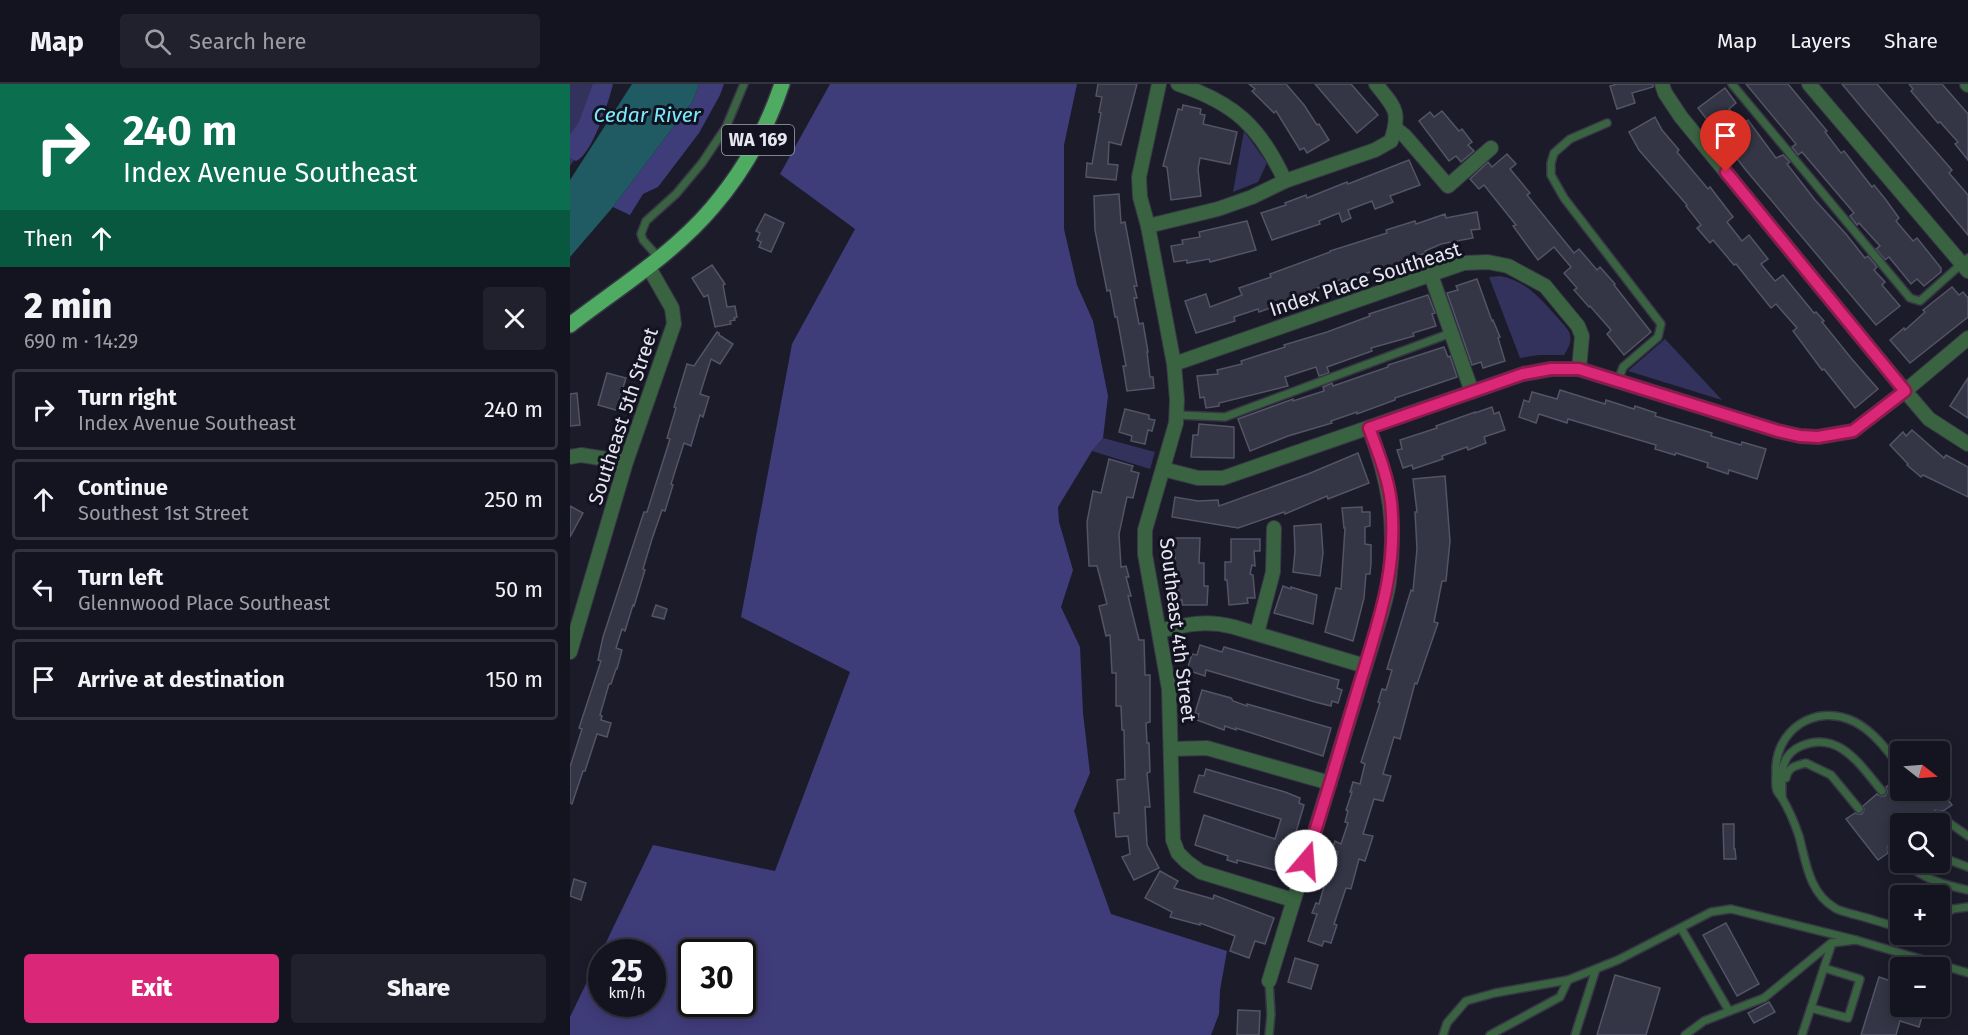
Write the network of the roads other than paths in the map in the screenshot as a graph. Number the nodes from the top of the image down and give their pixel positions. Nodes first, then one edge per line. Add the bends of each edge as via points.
1 (744, 84) edge
2 (782, 84) edge
3 (1159, 84) edge
4 (1178, 84) edge
5 (1376, 84) edge
6 (1662, 84) edge
7 (1732, 84) edge
8 (1809, 84) edge
9 (1607, 123) dead end
10 (1395, 128) junction
11 (1491, 148) dead end
12 (1285, 181) junction
13 (1148, 226) junction
14 (653, 262) junction
15 (1966, 264) edge
16 (1431, 275) junction
17 (570, 325) edge
18 (1451, 333) junction
19 (1968, 338) edge
20 (1174, 364) junction
21 (1579, 369) junction
22 (1618, 381) junction
23 (1905, 391) junction
24 (1472, 392) junction
25 (1176, 415) junction
26 (1369, 428) junction
27 (1968, 444) edge
28 (570, 457) edge
29 (626, 462) junction
30 (1163, 469) junction
31 (1274, 528) dead end
32 (1159, 631) junction
33 (1257, 633) junction
34 (570, 652) edge
35 (1365, 666) junction
36 (1172, 749) junction
37 (1890, 754) edge
38 (1330, 783) junction
39 (1882, 791) dead end
40 (1782, 798) junction
41 (1859, 809) dead end
42 (1950, 823) edge
43 (1968, 836) edge
44 (1950, 859) edge
45 (1968, 867) edge
46 (1920, 873) edge
47 (1968, 890) edge
48 (1293, 900) junction
49 (1968, 907) edge
50 (1950, 911) edge
51 (1890, 925) edge
52 (1681, 928) junction
53 (1856, 940) junction
54 (1832, 943) junction
55 (1824, 968) junction
56 (1596, 969) junction
57 (1968, 973) edge
58 (1568, 980) junction
59 (1269, 981) joint
60 (1811, 1008) junction
61 (1729, 1011) junction
62 (1269, 1035) edge
63 (1443, 1035) edge
64 (1490, 1035) edge
65 (1575, 1035) edge
66 (1685, 1035) edge
67 (1802, 1035) edge

1 - 14 lane via 726,127 702,163 646,222 641,234
2 - 14 main road, WA 169 via 764,129 725,192
3 - 13 street, Southeast 4th Street via 1139,177
4 - 12 street via 1236,111 1274,157
5 - 10 street via 1397,115
6 - 23 street via 1681,117
7 - 15 lane via 1910,298 1920,302
8 - 15 street
9 - 22 lane via 1570,138 1554,153 1551,175 1564,198 1661,324 1658,337 1623,367
10 - 11 street via 1448,186
10 - 12 street via 1390,141 1375,150
12 - 13 street via 1218,209
13 - 20 street, Southeast 4th Street
14 - 17 main road, WA 169
14 - 29 street, Southeast 5th Street via 672,308 674,324
16 - 18 street
16 - 20 street, Index Place Southeast
16 - 21 street, Index Place Southeast via 1464,263 1488,262 1508,266 1545,286 1578,326 1582,336
18 - 24 street
18 - 25 lane via 1225,417
19 - 23 street
20 - 25 street, Southeast 4th Street
21 - 22 street
21 - 24 street via 1523,374
22 - 23 street via 1778,431 1818,437 1853,431
23 - 27 street via 1929,419
24 - 26 street
25 - 30 street, Southeast 4th Street
26 - 30 street via 1223,478 1198,478
26 - 35 street via 1391,501 1392,538 1389,582
28 - 29 street
29 - 34 street, Southeast 5th Street
30 - 32 street, Southeast 4th Street via 1145,530 1145,554
31 - 33 street via 1273,572
32 - 33 street via 1215,622
32 - 36 street, Southeast 4th Street via 1170,688
33 - 35 street
35 - 38 street
36 - 38 street via 1207,748
36 - 48 street, Southeast 4th Street via 1173,840 1186,862 1202,872
37 - 40 lane via 1854,722 1816,717 1794,727 1778,751 1775,769
38 - 48 street
39 - 40 lane via 1850,754 1825,741 1813,741 1789,753 1785,760
40 - 41 lane via 1788,771 1806,763 1831,775
40 - 51 lane via 1798,833 1811,883 1823,898 1835,909
42 - 43 lane
44 - 45 lane
46 - 47 lane
48 - 59 street
49 - 50 lane
52 - 53 lane via 1712,912 1731,909
52 - 56 lane
52 - 61 lane
53 - 54 lane
53 - 57 lane
54 - 55 lane
54 - 61 lane via 1764,998
55 - 60 lane
55 - 60 lane via 1860,979 1848,1018
56 - 58 lane
56 - 65 lane
58 - 63 lane via 1466,1001 1447,1023
58 - 64 lane via 1560,997
59 - 62 lane
60 - 67 lane
61 - 66 lane via 1704,1021

